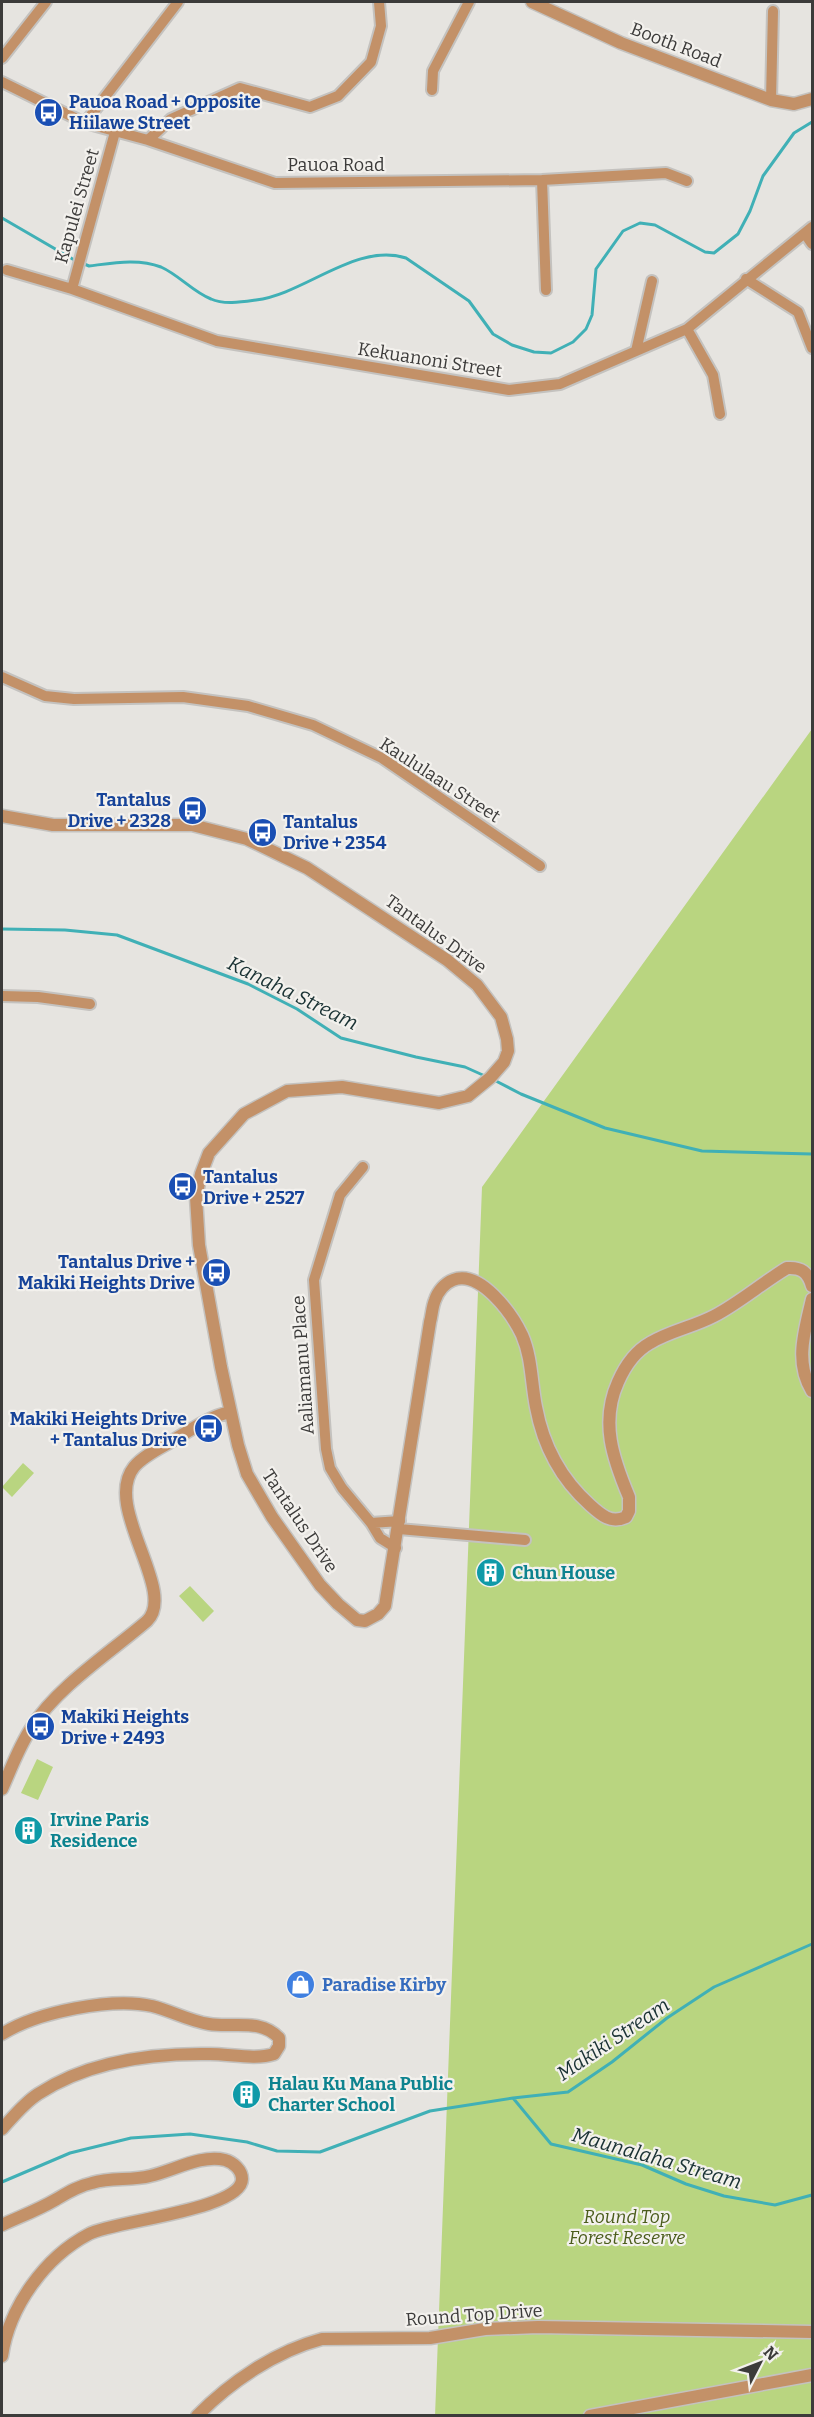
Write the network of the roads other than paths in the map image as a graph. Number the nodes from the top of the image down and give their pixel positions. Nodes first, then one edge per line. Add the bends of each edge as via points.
1 (46, 2) edge
2 (178, 2) edge
3 (379, 2) edge
4 (470, 2) edge
5 (532, 2) edge
6 (773, 11) dead end
7 (2, 58) edge
8 (2, 82) edge
9 (432, 90) dead end
10 (813, 99) edge
11 (771, 100) junction
12 (85, 123) junction
13 (115, 132) junction
14 (148, 140) junction
15 (542, 180) junction
16 (687, 181) dead end
17 (809, 231) edge
18 (813, 244) edge
19 (7, 270) dead end
20 (746, 279) junction
21 (652, 281) dead end
22 (72, 289) junction
23 (546, 290) dead end
24 (687, 329) junction
25 (813, 348) edge
26 (636, 351) junction
27 (720, 414) dead end
28 (2, 677) edge
29 (2, 816) edge
30 (540, 866) dead end
31 (2, 996) edge
32 (90, 1004) dead end
33 (363, 1167) dead end
34 (813, 1286) edge
35 (813, 1299) edge
36 (813, 1391) edge
37 (230, 1412) junction
38 (371, 1523) junction
39 (399, 1525) junction
40 (525, 1540) dead end
41 (396, 1548) junction
42 (2, 1789) edge
43 (2, 2034) edge
44 (2, 2129) edge
45 (2, 2225) edge
46 (813, 2332) edge
47 (2, 2356) edge
48 (813, 2375) edge
49 (197, 2415) edge
50 (590, 2415) edge

1 - 7 street
2 - 12 street
3 - 14 street via 381,26 371,62 338,96 310,107 240,88 171,119
4 - 9 street via 432,71
5 - 11 street, Booth Road via 621,43
6 - 11 street
8 - 12 street, Pauoa Road
10 - 11 street, Booth Road via 794,104
12 - 13 street, Pauoa Road
13 - 14 street, Pauoa Road
13 - 22 street, Kapulei Street
14 - 15 street, Pauoa Road via 275,183
15 - 16 street, Pauoa Road via 666,173
15 - 23 street
17 - 18 street
17 - 20 street, Kekuanoni Street
19 - 22 street, Kekuanoni Street
20 - 24 street, Kekuanoni Street
20 - 25 street via 798,312
21 - 26 street
22 - 26 street, Kekuanoni Street via 217,341 509,390 560,384
24 - 26 street, Kekuanoni Street
24 - 27 street via 713,375
28 - 30 street, Kaululaau Street via 45,696 183,697 248,706 313,725 382,758
29 - 37 street, Tantalus Drive via 53,825 192,825 257,843 326,880 447,960 484,992 505,1027 508,1051 504,1062 484,1084 458,1100 428,1103 342,1087 287,1090 244,1114 209,1153 196,1197 199,1245
31 - 32 street
33 - 38 street, Aaliamanu Place via 340,1195 314,1280 314,1300 330,1468
34 - 39 street, Tantalus Drive via 805,1272 787,1268 713,1317 661,1337 632,1357 615,1387 608,1424 630,1506 626,1517 615,1521 582,1498 552,1455 536,1408 530,1353 513,1319 474,1280 462,1277 447,1283 435,1299 430,1322
35 - 36 street via 802,1346 802,1366
37 - 41 street, Tantalus Drive via 247,1474 263,1503 320,1585 357,1620 372,1618 385,1606
37 - 42 street via 203,1422 143,1459 130,1473 128,1507 151,1579 153,1613 39,1716
38 - 39 street
38 - 41 street, Aaliamanu Place via 380,1538
39 - 40 street
39 - 41 street, Tantalus Drive
43 - 44 street via 20,2023 58,2013 129,2003 153,2006 210,2024 265,2028 279,2038 279,2046 274,2054 262,2056 194,2054 107,2064 37,2094
45 - 47 street via 95,2182 150,2176 208,2159 230,2162 241,2173 239,2188 224,2198 108,2227 78,2240 22,2299
46 - 49 street, Round Top Drive via 538,2327 485,2329 430,2338 322,2339 267,2363
48 - 50 street

